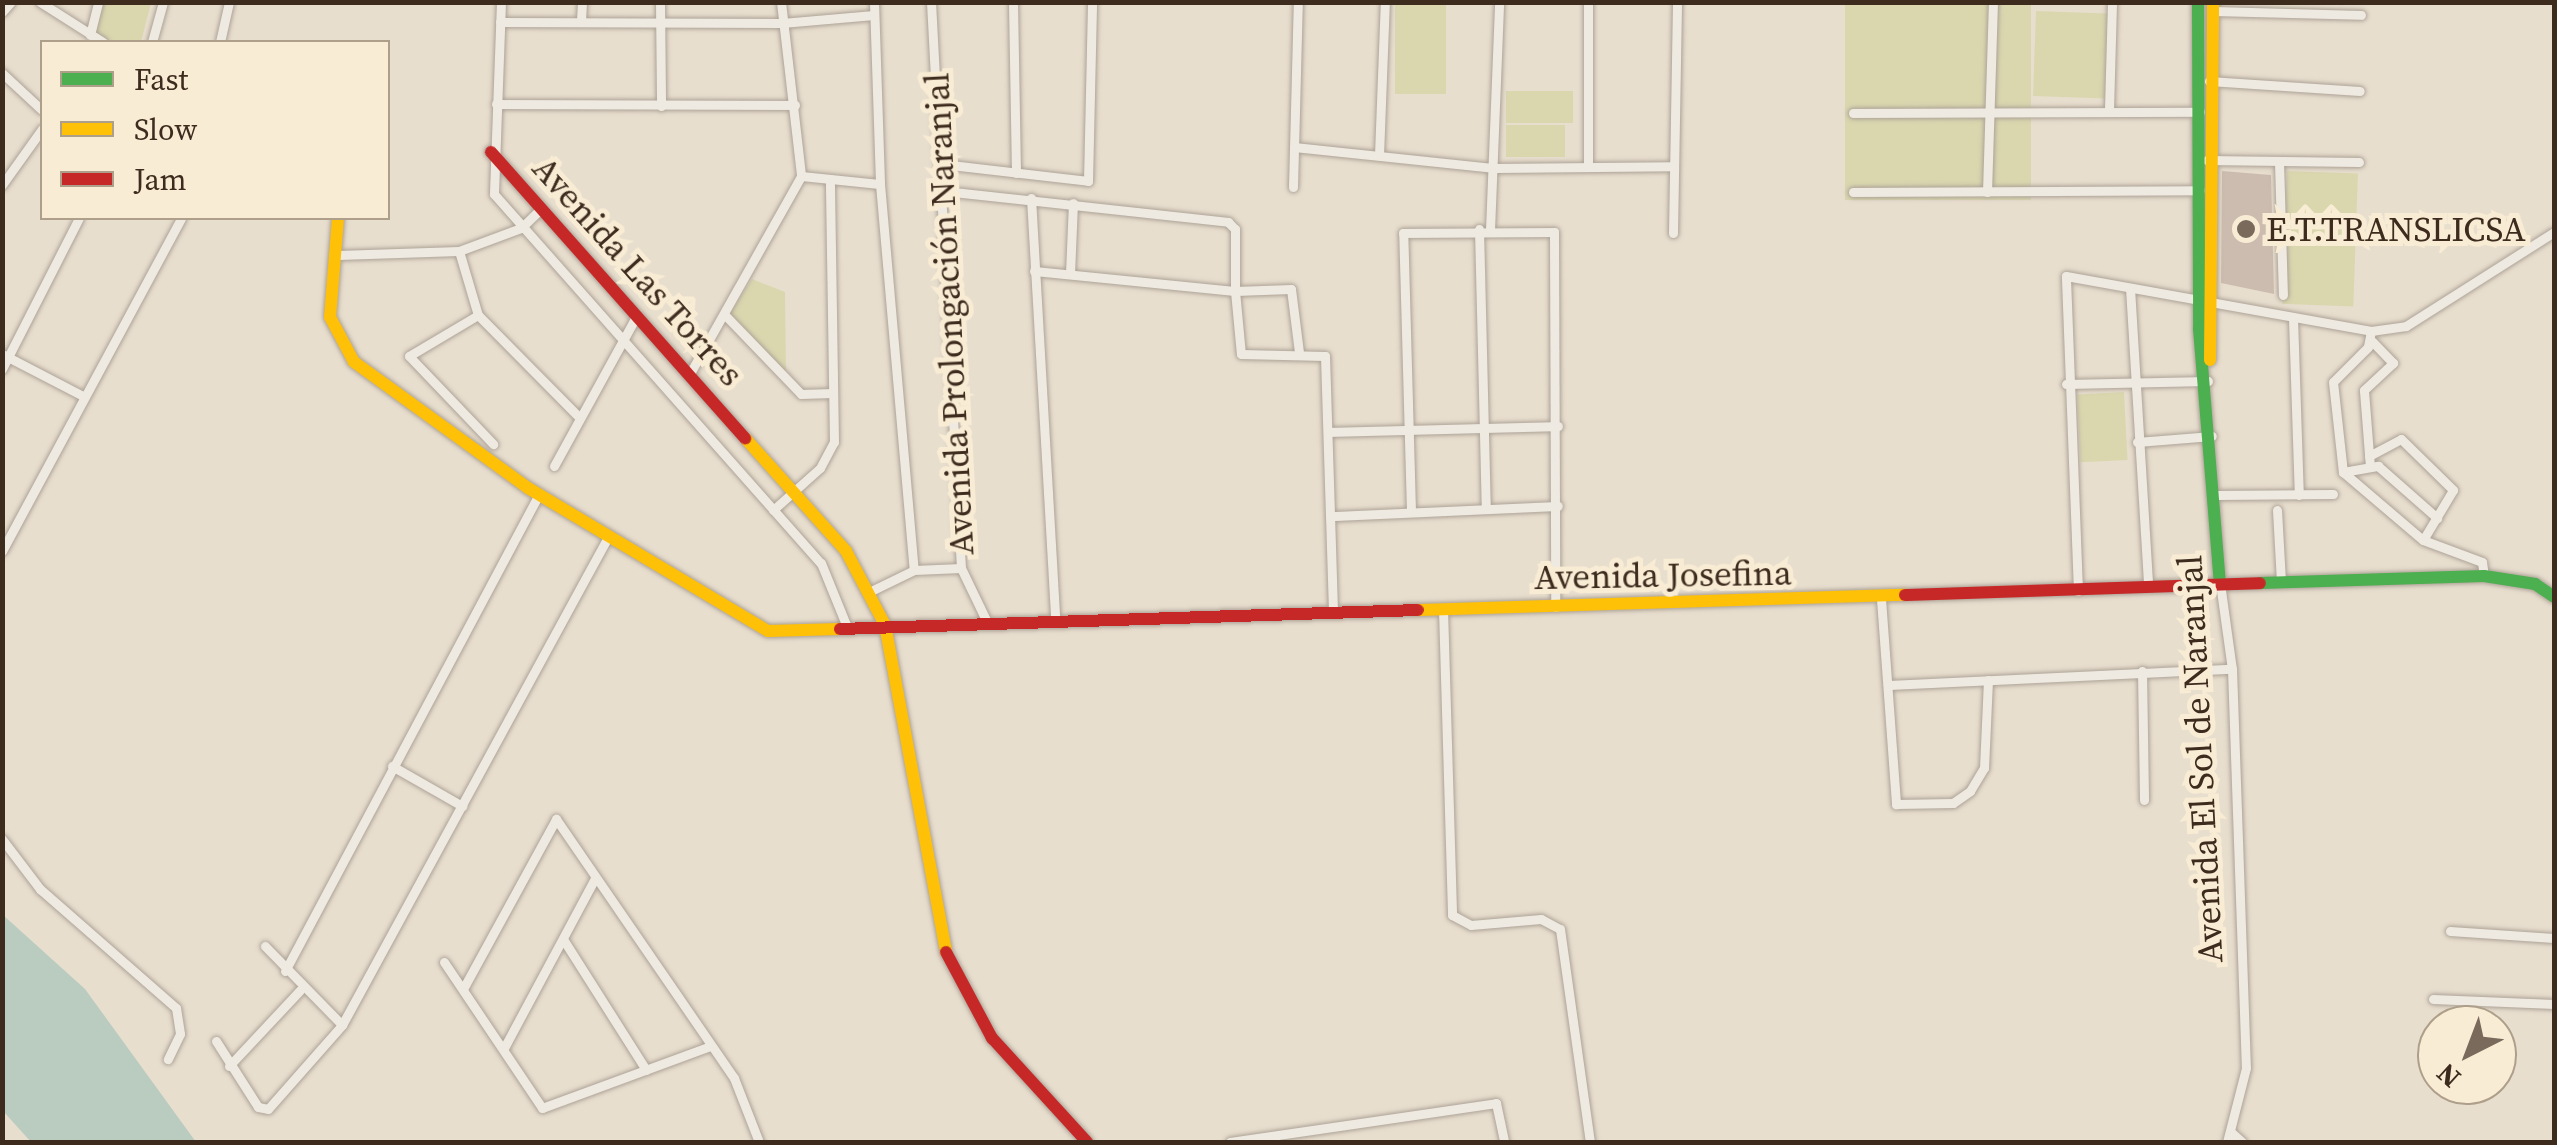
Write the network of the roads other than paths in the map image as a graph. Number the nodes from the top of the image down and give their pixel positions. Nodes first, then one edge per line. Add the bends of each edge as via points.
1 (11, 2) edge
2 (40, 2) edge
3 (98, 2) edge
4 (163, 2) edge
5 (229, 2) edge
6 (500, 2) edge
7 (582, 2) edge
8 (660, 2) edge
9 (781, 2) edge
10 (874, 2) edge
11 (931, 2) edge
12 (1013, 2) edge
13 (1092, 2) edge
14 (1298, 2) edge
15 (1385, 2) edge
16 (1500, 2) edge
17 (1588, 2) edge
18 (1678, 2) edge
19 (1992, 2) edge
20 (2112, 2) edge
21 (2198, 2) edge
22 (2213, 7) edge
23 (2, 12) edge
24 (874, 15) junction
25 (2360, 15) dead end
26 (581, 21) junction
27 (660, 21) junction
28 (500, 22) junction
29 (782, 23) junction
30 (90, 35) junction
31 (99, 40) edge
32 (153, 40) edge
33 (220, 40) edge
34 (2, 73) edge
35 (2209, 81) junction
36 (2360, 91) dead end
37 (496, 104) junction
38 (795, 104) junction
39 (662, 106) junction
40 (40, 108) edge
41 (2109, 110) junction
42 (1990, 111) junction
43 (1853, 112) dead end
44 (2202, 112) junction
45 (40, 132) edge
46 (1294, 147) junction
47 (491, 152) junction
48 (1379, 155) junction
49 (2203, 160) junction
50 (2279, 162) junction
51 (2359, 162) dead end
52 (942, 164) junction
53 (1588, 166) junction
54 (1674, 166) junction
55 (1495, 168) junction
56 (1016, 172) junction
57 (801, 176) junction
58 (830, 179) junction
59 (880, 184) junction
60 (2, 185) edge
61 (1293, 187) dead end
62 (2202, 189) junction
63 (944, 190) junction
64 (1853, 192) dead end
65 (1987, 192) junction
66 (1030, 198) junction
67 (1073, 203) junction
68 (542, 208) junction
69 (78, 220) edge
70 (180, 220) edge
71 (338, 220) edge
72 (520, 228) junction
73 (1484, 229) junction
74 (1673, 232) dead end
75 (2554, 232) edge
76 (459, 251) junction
77 (338, 255) junction
78 (1034, 271) junction
79 (1070, 274) junction
80 (2130, 288) junction
81 (1235, 291) junction
82 (2282, 295) dead end
83 (2205, 297) junction
84 (724, 314) junction
85 (478, 315) junction
86 (636, 318) junction
87 (2294, 318) junction
88 (2372, 336) junction
89 (620, 342) junction
90 (1299, 352) junction
91 (6, 356) edge
92 (2, 370) edge
93 (689, 376) junction
94 (2133, 381) junction
95 (2208, 381) junction
96 (2066, 384) junction
97 (833, 393) junction
98 (83, 396) junction
99 (578, 416) junction
100 (1558, 426) junction
101 (1408, 428) junction
102 (1484, 428) junction
103 (1330, 432) junction
104 (2212, 436) junction
105 (2138, 442) junction
106 (493, 444) dead end
107 (2369, 462) junction
108 (554, 466) dead end
109 (2343, 472) junction
110 (794, 492) junction
111 (539, 494) junction
112 (2334, 494) dead end
113 (2216, 495) junction
114 (2299, 495) junction
115 (1558, 506) junction
116 (1486, 509) junction
117 (773, 510) junction
118 (2277, 510) dead end
119 (1411, 511) junction
120 (1334, 516) junction
121 (2437, 518) junction
122 (610, 532) junction
123 (2423, 540) junction
124 (2, 551) edge
125 (962, 568) junction
126 (914, 570) junction
127 (2484, 576) junction
128 (2281, 581) junction
129 (2220, 583) junction
130 (2148, 585) junction
131 (871, 591) junction
132 (2078, 591) junction
133 (2554, 596) edge
134 (1881, 599) junction
135 (1555, 607) junction
136 (1442, 610) junction
137 (1333, 612) junction
138 (1054, 618) junction
139 (986, 620) junction
140 (885, 625) junction
141 (848, 628) junction
142 (2232, 668) junction
143 (2142, 671) junction
144 (1988, 680) junction
145 (1888, 685) junction
146 (392, 766) junction
147 (2144, 800) dead end
148 (462, 806) junction
149 (2, 839) edge
150 (594, 880) junction
151 (2450, 931) dead end
152 (2554, 938) edge
153 (563, 939) junction
154 (265, 946) dead end
155 (444, 962) dead end
156 (285, 971) junction
157 (462, 989) junction
158 (300, 990) junction
159 (2433, 999) dead end
160 (2554, 1004) edge
161 (342, 1026) junction
162 (216, 1041) dead end
163 (708, 1047) junction
164 (504, 1048) junction
165 (168, 1059) dead end
166 (229, 1066) junction
167 (646, 1070) junction
168 (2229, 1137) edge
169 (759, 1142) edge
170 (1087, 1142) edge
171 (1230, 1142) edge
172 (1504, 1142) edge
173 (1590, 1142) edge
174 (2242, 1142) edge

1 - 23 street
2 - 30 street
3 - 30 street
4 - 32 street
5 - 33 street
6 - 28 street
7 - 26 street
8 - 27 street
9 - 29 street
10 - 24 street, Avenida Prolongación Naranjal
11 - 52 street, Avenida Prolongación Naranjal
12 - 56 street
13 - 56 street via 1088,182
14 - 46 street
15 - 48 street
16 - 55 street
17 - 53 street
18 - 54 street
19 - 42 street
20 - 41 street
21 - 44 street, Avenida El Sol de Naranjal
22 - 25 street
22 - 35 street, Avenida El Sol de Naranjal
24 - 29 street
24 - 59 street, Avenida Prolongación Naranjal
26 - 27 street
26 - 28 street
27 - 29 street
27 - 39 street
28 - 37 street
29 - 38 street
30 - 31 street
34 - 40 street
35 - 36 street
35 - 44 street, Avenida El Sol de Naranjal
37 - 39 street
37 - 47 street
38 - 39 street
38 - 57 street
41 - 42 street
41 - 44 street
42 - 43 street
42 - 65 street
44 - 49 street, Avenida El Sol de Naranjal
45 - 60 street
46 - 48 street
46 - 61 street
47 - 68 street, Avenida Las Torres
47 - 72 street, Avenida Las Torres via 494,194
48 - 55 street
49 - 50 street
49 - 62 street, Avenida El Sol de Naranjal
50 - 51 street
50 - 82 street
52 - 56 street
52 - 63 street, Avenida Prolongación Naranjal
53 - 54 street
53 - 55 street
54 - 74 street
55 - 73 street
57 - 58 street
57 - 84 street
58 - 59 street
58 - 97 street
59 - 126 street, Avenida Prolongación Naranjal
62 - 65 street
62 - 83 street, Avenida El Sol de Naranjal
63 - 66 street
63 - 125 street, Avenida Prolongación Naranjal
64 - 65 street
66 - 67 street
66 - 78 street
67 - 79 street
67 - 81 street via 1228,222 1235,229
68 - 72 street
68 - 86 street, Avenida Las Torres
69 - 91 street
70 - 98 street
71 - 77 street
72 - 76 street
72 - 89 street, Avenida Las Torres
73 - 100 street via 1554,232
73 - 101 street via 1404,233
73 - 102 street
75 - 88 street via 2406,326
76 - 77 street
76 - 85 street
77 - 111 street via 330,317 354,362
78 - 79 street
78 - 138 street
79 - 81 street
80 - 83 street
80 - 94 street
80 - 96 street via 2066,276
81 - 90 street via 1291,290
81 - 90 street via 1240,353
83 - 87 street
83 - 95 street, Avenida El Sol de Naranjal
84 - 93 street
84 - 97 street via 801,394
85 - 99 street
85 - 106 street via 408,356
86 - 89 street
86 - 93 street, Avenida Las Torres
87 - 88 street
87 - 114 street
88 - 107 street via 2393,364 2364,390
88 - 109 street via 2333,382
89 - 99 street
89 - 117 street, Avenida Las Torres
90 - 103 street via 1327,359
91 - 92 street
91 - 98 street
93 - 110 street, Avenida Las Torres
94 - 95 street
94 - 96 street
94 - 105 street
95 - 104 street, Avenida El Sol de Naranjal
96 - 132 street
97 - 110 street via 830,457
98 - 124 street
99 - 108 street
100 - 102 street
100 - 115 street
101 - 102 street
101 - 103 street
101 - 119 street
102 - 116 street
103 - 120 street
104 - 105 street
104 - 113 street, Avenida El Sol de Naranjal
105 - 130 street
107 - 109 street
107 - 121 street
107 - 121 street via 2401,439 2453,490
109 - 123 street
110 - 117 street
110 - 131 street, Avenida Las Torres
111 - 122 street
111 - 146 street
112 - 114 street
113 - 114 street
113 - 129 street, Avenida El Sol de Naranjal
115 - 116 street
115 - 135 street
116 - 119 street
117 - 141 street, Avenida Las Torres via 821,563
118 - 128 street
119 - 120 street
120 - 137 street
121 - 123 street
122 - 141 street, Avenida Josefina via 768,631
122 - 148 street
123 - 127 street via 2478,558
125 - 126 street
125 - 139 street, Avenida Prolongación Naranjal
126 - 131 street
127 - 128 street, Avenida Josefina
127 - 133 street, Avenida Josefina via 2535,584
128 - 129 street, Avenida Josefina
129 - 130 street, Avenida Josefina
129 - 142 street, Avenida El Sol de Naranjal
130 - 132 street, Avenida Josefina
131 - 140 street, Avenida Las Torres
132 - 134 street, Avenida Josefina
134 - 135 street, Avenida Josefina
134 - 145 street
135 - 136 street, Avenida Josefina
136 - 137 street, Avenida Josefina
136 - 173 street via 1452,915 1471,925 1541,919 1560,929
137 - 138 street, Avenida Josefina
138 - 139 street, Avenida Josefina
139 - 140 street, Avenida Josefina
140 - 141 street, Avenida Josefina
140 - 170 street, Avenida Las Torres via 944,949 992,1038
142 - 143 street
142 - 168 street, Avenida El Sol de Naranjal via 2246,1068
143 - 144 street
143 - 147 street
144 - 145 street
144 - 145 street via 1979,779 1953,804 1907,808 1896,804
146 - 148 street
146 - 156 street
148 - 161 street
149 - 165 street via 40,889 176,1008 180,1034
150 - 153 street
150 - 157 street via 556,819
150 - 163 street
151 - 152 street
153 - 164 street
153 - 167 street
154 - 156 street
155 - 157 street
156 - 158 street
157 - 164 street
158 - 161 street
158 - 166 street
159 - 160 street
161 - 166 street via 268,1109 258,1107
162 - 166 street
163 - 167 street
163 - 169 street via 734,1078
164 - 167 street via 542,1108
168 - 174 street
171 - 172 street via 1496,1103

